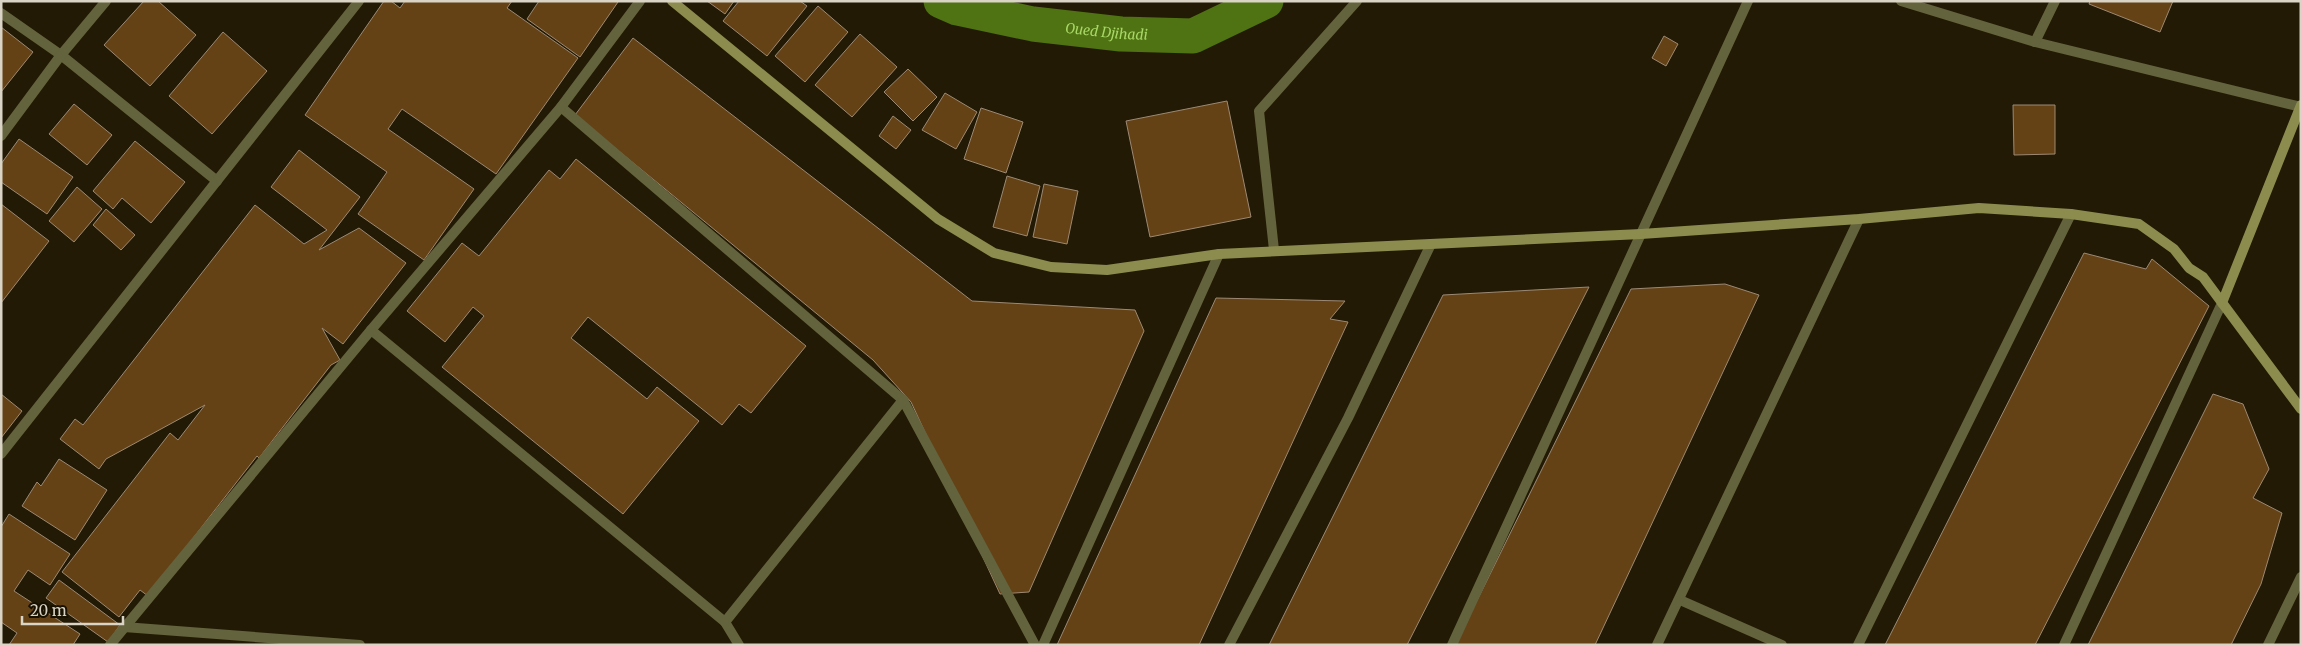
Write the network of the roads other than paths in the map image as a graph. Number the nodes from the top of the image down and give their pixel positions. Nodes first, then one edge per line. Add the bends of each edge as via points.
1 (106, 1) edge
2 (359, 1) edge
3 (640, 1) edge
4 (672, 1) edge
5 (1357, 1) edge
6 (1748, 1) edge
7 (1901, 1) edge
8 (2055, 1) edge
9 (1, 13) edge
10 (2035, 42) junction
11 (61, 55) junction
12 (561, 107) junction
13 (2301, 107) edge
14 (1, 136) edge
15 (217, 181) junction
16 (2070, 214) junction
17 (1859, 219) junction
18 (1641, 234) junction
19 (1431, 244) junction
20 (1274, 250) junction
21 (1219, 254) junction
22 (2222, 303) junction
23 (371, 330) junction
24 (903, 400) junction
25 (2301, 409) edge
26 (1, 454) edge
27 (2301, 577) edge
28 (1680, 600) junction
29 (725, 622) junction
30 (124, 627) junction
31 (110, 645) edge
32 (360, 645) edge
33 (739, 645) edge
34 (1035, 645) edge
35 (1043, 645) edge
36 (1229, 645) edge
37 (1452, 645) edge
38 (1658, 645) edge
39 (1782, 645) edge
40 (1858, 645) edge
41 (2064, 645) edge
42 (2268, 645) edge

1 - 11 street
2 - 15 street
3 - 12 street
4 - 21 street via 938,219 994,253 1051,267 1107,270
5 - 20 street via 1259,112
6 - 18 street
7 - 10 street
8 - 10 street
9 - 11 street
10 - 13 street
11 - 14 street
11 - 15 street
12 - 23 street
12 - 24 street
13 - 22 street
15 - 26 street
16 - 17 street via 1979,208
16 - 22 street via 2139,224 2174,249
16 - 40 street
17 - 18 street
17 - 28 street
18 - 19 street
18 - 37 street
19 - 20 street
19 - 36 street via 1348,418
20 - 21 street
21 - 35 street
22 - 25 street
22 - 41 street
23 - 29 street
23 - 30 street
24 - 29 street
24 - 34 street
27 - 42 street
28 - 38 street
28 - 39 street
29 - 33 street
30 - 31 street
30 - 32 street

